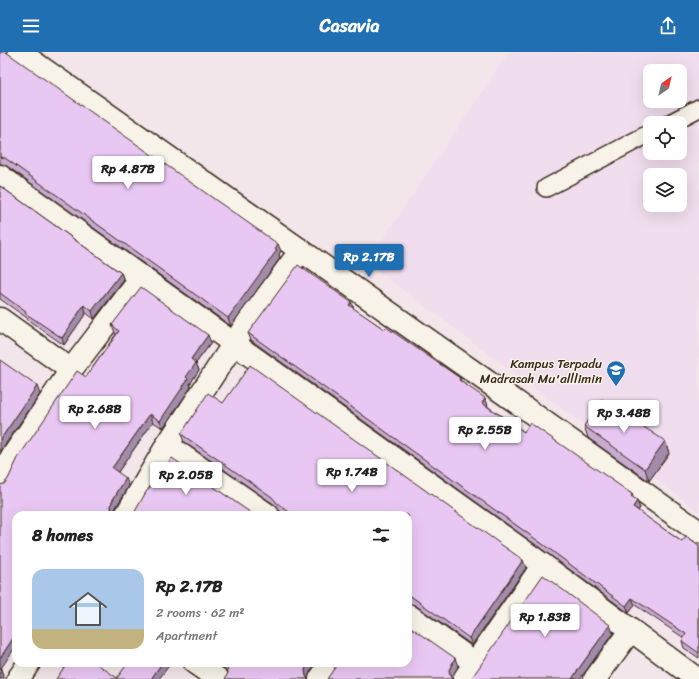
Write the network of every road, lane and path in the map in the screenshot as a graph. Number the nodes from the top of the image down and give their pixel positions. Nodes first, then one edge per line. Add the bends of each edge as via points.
1 (19, 52) edge
2 (699, 108) edge
3 (684, 116) edge
4 (643, 137) edge
5 (0, 176) edge
6 (546, 188) dead end
7 (301, 250) junction
8 (142, 277) junction
9 (0, 319) edge
10 (234, 344) junction
11 (71, 370) junction
12 (167, 445) junction
13 (5, 457) edge
14 (0, 481) edge
15 (128, 511) edge
16 (262, 511) edge
17 (699, 532) edge
18 (543, 565) junction
19 (412, 619) edge
20 (630, 631) junction
21 (26, 667) edge
22 (201, 667) edge
23 (328, 667) edge
24 (470, 671) edge
25 (18, 679) edge
26 (218, 679) edge
27 (320, 679) edge
28 (595, 679) edge
29 (698, 679) edge

1 - 7 street
2 - 3 lane
4 - 6 lane
5 - 8 street
7 - 10 street
7 - 17 street
8 - 10 street
8 - 11 street
9 - 11 street
10 - 12 street
10 - 18 street
11 - 13 street
12 - 15 street
12 - 16 street
13 - 14 street
18 - 20 street
18 - 24 street
19 - 24 street
20 - 28 street
20 - 29 street
21 - 25 street
22 - 26 street
23 - 27 street

